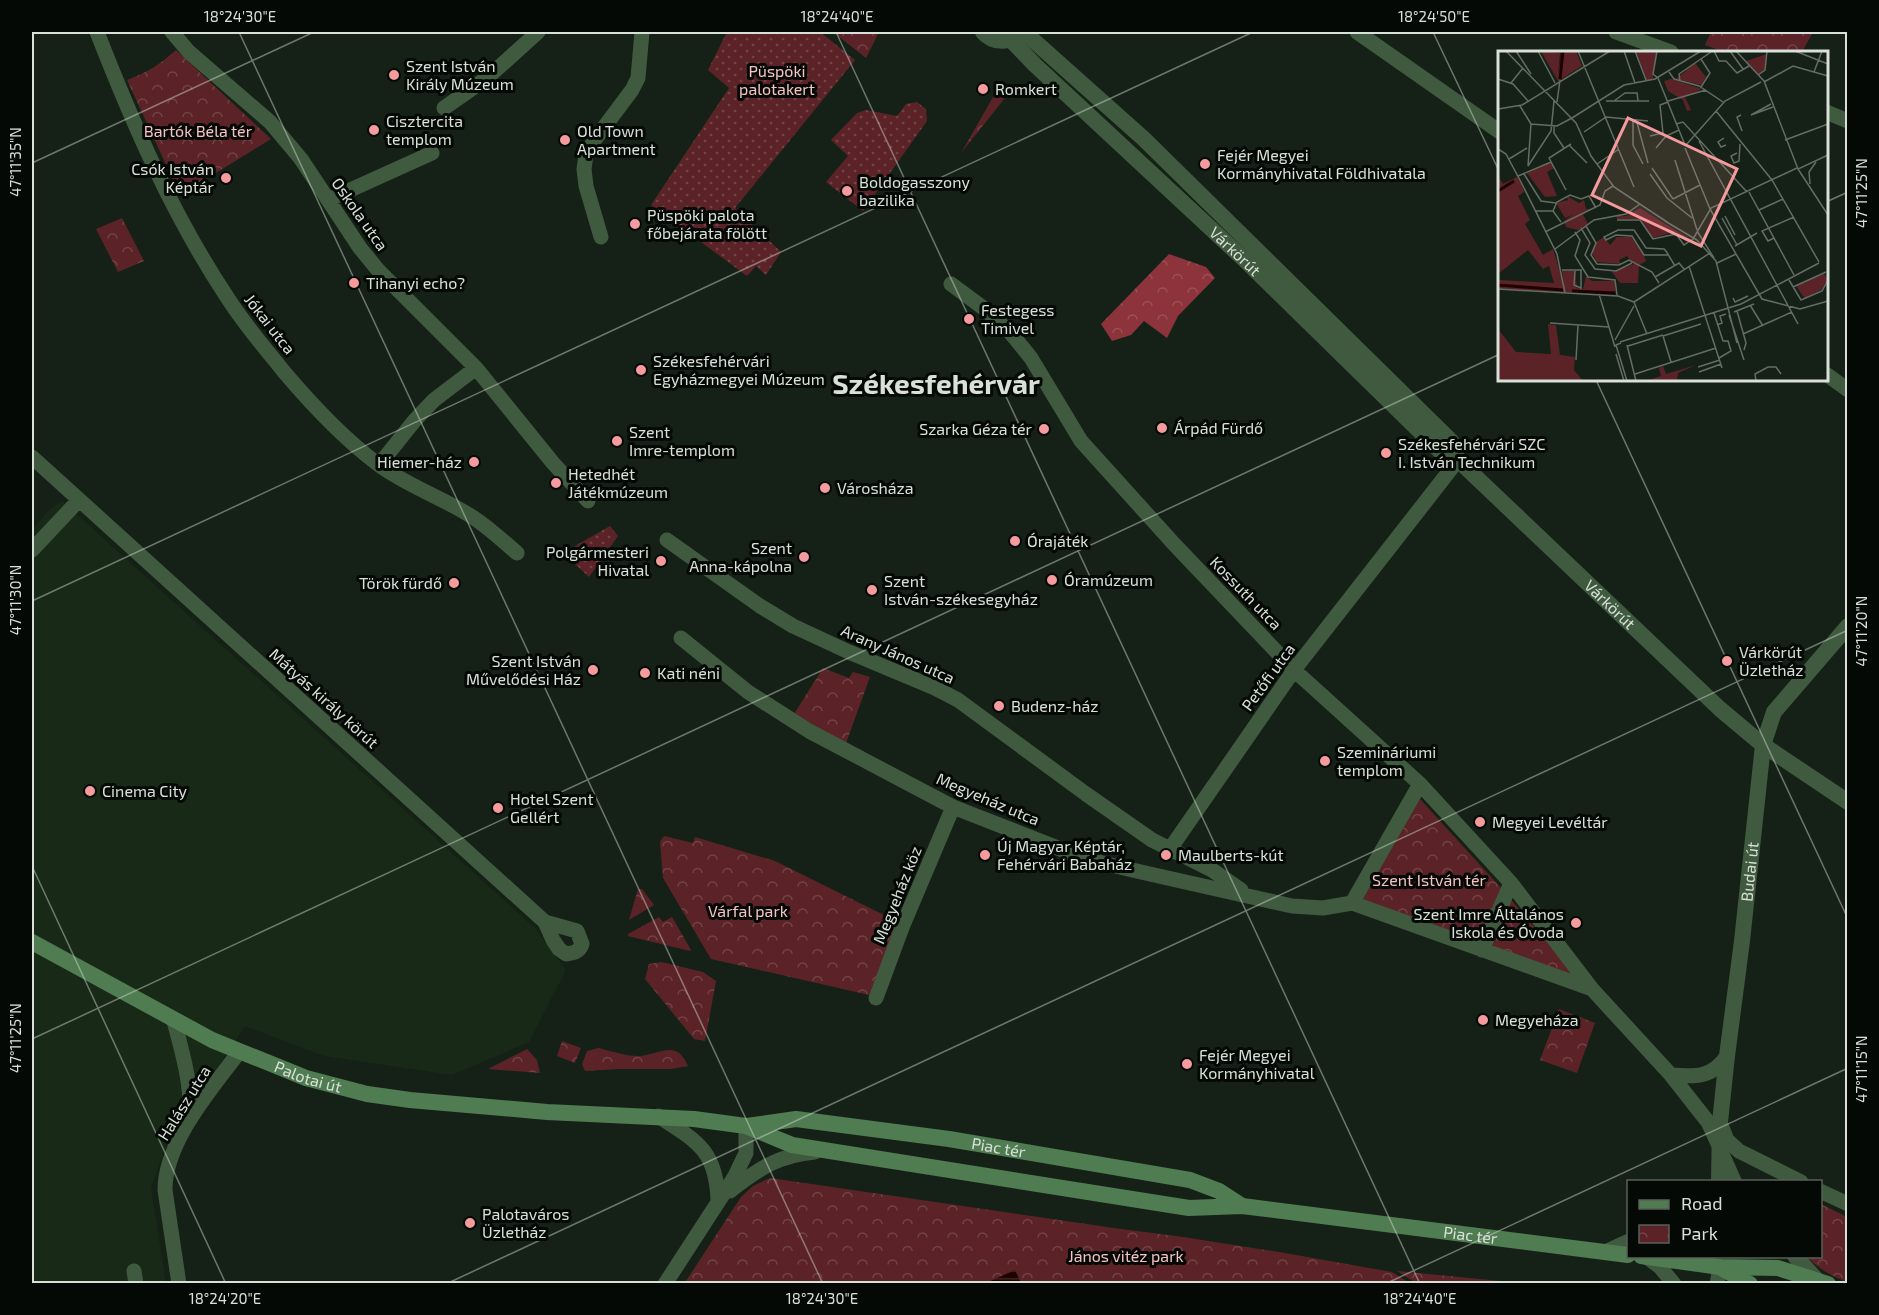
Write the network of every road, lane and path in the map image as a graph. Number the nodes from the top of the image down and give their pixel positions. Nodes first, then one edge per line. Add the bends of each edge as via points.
1 (97, 32) edge
2 (172, 32) edge
3 (538, 32) edge
4 (642, 32) edge
5 (983, 32) edge
6 (1357, 32) edge
7 (1616, 32) edge
8 (1020, 34) edge
9 (1668, 51) edge
10 (444, 108) dead end
11 (1828, 112) edge
12 (1848, 121) edge
13 (1498, 131) edge
14 (432, 153) dead end
15 (328, 200) junction
16 (601, 237) dead end
17 (951, 284) dead end
18 (476, 368) junction
19 (1828, 375) edge
20 (1848, 390) edge
21 (32, 457) edge
22 (1458, 460) junction
23 (378, 465) junction
24 (79, 500) junction
25 (588, 501) dead end
26 (667, 540) dead end
27 (32, 550) edge
28 (517, 553) dead end
29 (1848, 626) edge
30 (681, 638) dead end
31 (1294, 669) junction
32 (1763, 745) junction
33 (1420, 784) junction
34 (1848, 802) edge
35 (953, 807) junction
36 (1170, 849) junction
37 (1511, 883) junction
38 (1248, 895) junction
39 (1352, 903) junction
40 (545, 922) dead end
41 (32, 942) edge
42 (1482, 950) junction
43 (1592, 989) junction
44 (876, 998) dead end
45 (174, 1022) junction
46 (239, 1052) junction
47 (1727, 1056) junction
48 (1671, 1075) junction
49 (611, 1114) joint
50 (657, 1116) junction
51 (190, 1120) junction
52 (1720, 1122) junction
53 (746, 1126) junction
54 (1719, 1146) junction
55 (831, 1151) junction
56 (1716, 1177) edge
57 (1733, 1180) edge
58 (1797, 1180) edge
59 (1822, 1191) edge
60 (718, 1200) junction
61 (1848, 1204) edge
62 (1242, 1206) junction
63 (1627, 1243) edge
64 (1606, 1252) junction
65 (1627, 1255) edge
66 (1646, 1258) edge
67 (1653, 1258) edge
68 (1796, 1258) edge
69 (1722, 1266) edge
70 (1821, 1281) edge
71 (179, 1284) edge
72 (665, 1284) edge
73 (1674, 1284) edge
74 (1750, 1284) edge

1 - 23 street, Jókai utca via 146,150 198,251 228,298 296,386 330,423
2 - 15 street, Oskola utca via 189,52 270,122
3 - 10 street via 487,78
4 - 16 street via 638,78 586,155 586,186
5 - 8 street, Várkörút via 1002,41
6 - 13 street
7 - 9 street
8 - 22 street, Várkörút via 1035,65 1248,263 1440,451
11 - 12 street
14 - 15 street
15 - 18 street, Oskola utca via 378,270
17 - 31 street, Kossuth utca via 1010,332 1031,358 1075,442
18 - 23 street via 434,400
18 - 25 street, Oskola utca
19 - 20 street
21 - 24 street, Mátyás király körút
22 - 31 street, Petőfi utca
22 - 32 street, Várkörút via 1720,709
23 - 28 street, Jókai utca via 475,519
24 - 27 street
24 - 40 street, Mátyás király körút
26 - 36 street, Arany János utca via 794,626 958,700 1086,794
29 - 32 street, Budai út via 1774,712
30 - 35 street, Megyeház utca via 748,692 809,731
31 - 33 street, Kossuth utca
31 - 36 street, Petőfi utca
32 - 34 street, Várkörút
32 - 47 street, Budai út
33 - 37 street
33 - 39 street
35 - 38 street, Megyeház utca via 1086,859
35 - 44 street, Megyeház köz
36 - 38 street via 1212,870
37 - 42 street
37 - 43 street
38 - 39 street, Megyeház utca via 1292,906 1323,908
39 - 42 street
41 - 45 main road, Palotai út
42 - 43 street
43 - 48 street
45 - 46 main road, Palotai út
45 - 51 street via 188,1076
46 - 49 main road, Palotai út via 306,1078 366,1094 547,1112
46 - 51 street, Halász utca
47 - 48 street via 1704,1075
47 - 52 street, Budai út
48 - 54 street via 1708,1122
49 - 50 main road, Piac tér
50 - 53 main road, Piac tér
50 - 60 street via 692,1137 704,1151 714,1169
51 - 71 street, Halász utca via 165,1178
52 - 54 street, Budai út
52 - 58 street via 1727,1140 1738,1151
53 - 55 main road, Piac tér via 792,1145
53 - 60 street via 746,1153
53 - 62 main road, Piac tér via 796,1119 949,1139 1190,1180 1219,1191
54 - 56 street, Budai út
54 - 57 street, Budai út
55 - 60 street via 776,1160
55 - 62 main road, Piac tér via 1189,1208
59 - 61 street
60 - 72 street
62 - 64 main road, Piac tér
63 - 64 street
64 - 65 main road, Piac tér
66 - 73 street via 1660,1267
67 - 69 main road
68 - 70 street
69 - 70 main road via 1778,1268
69 - 74 main road

